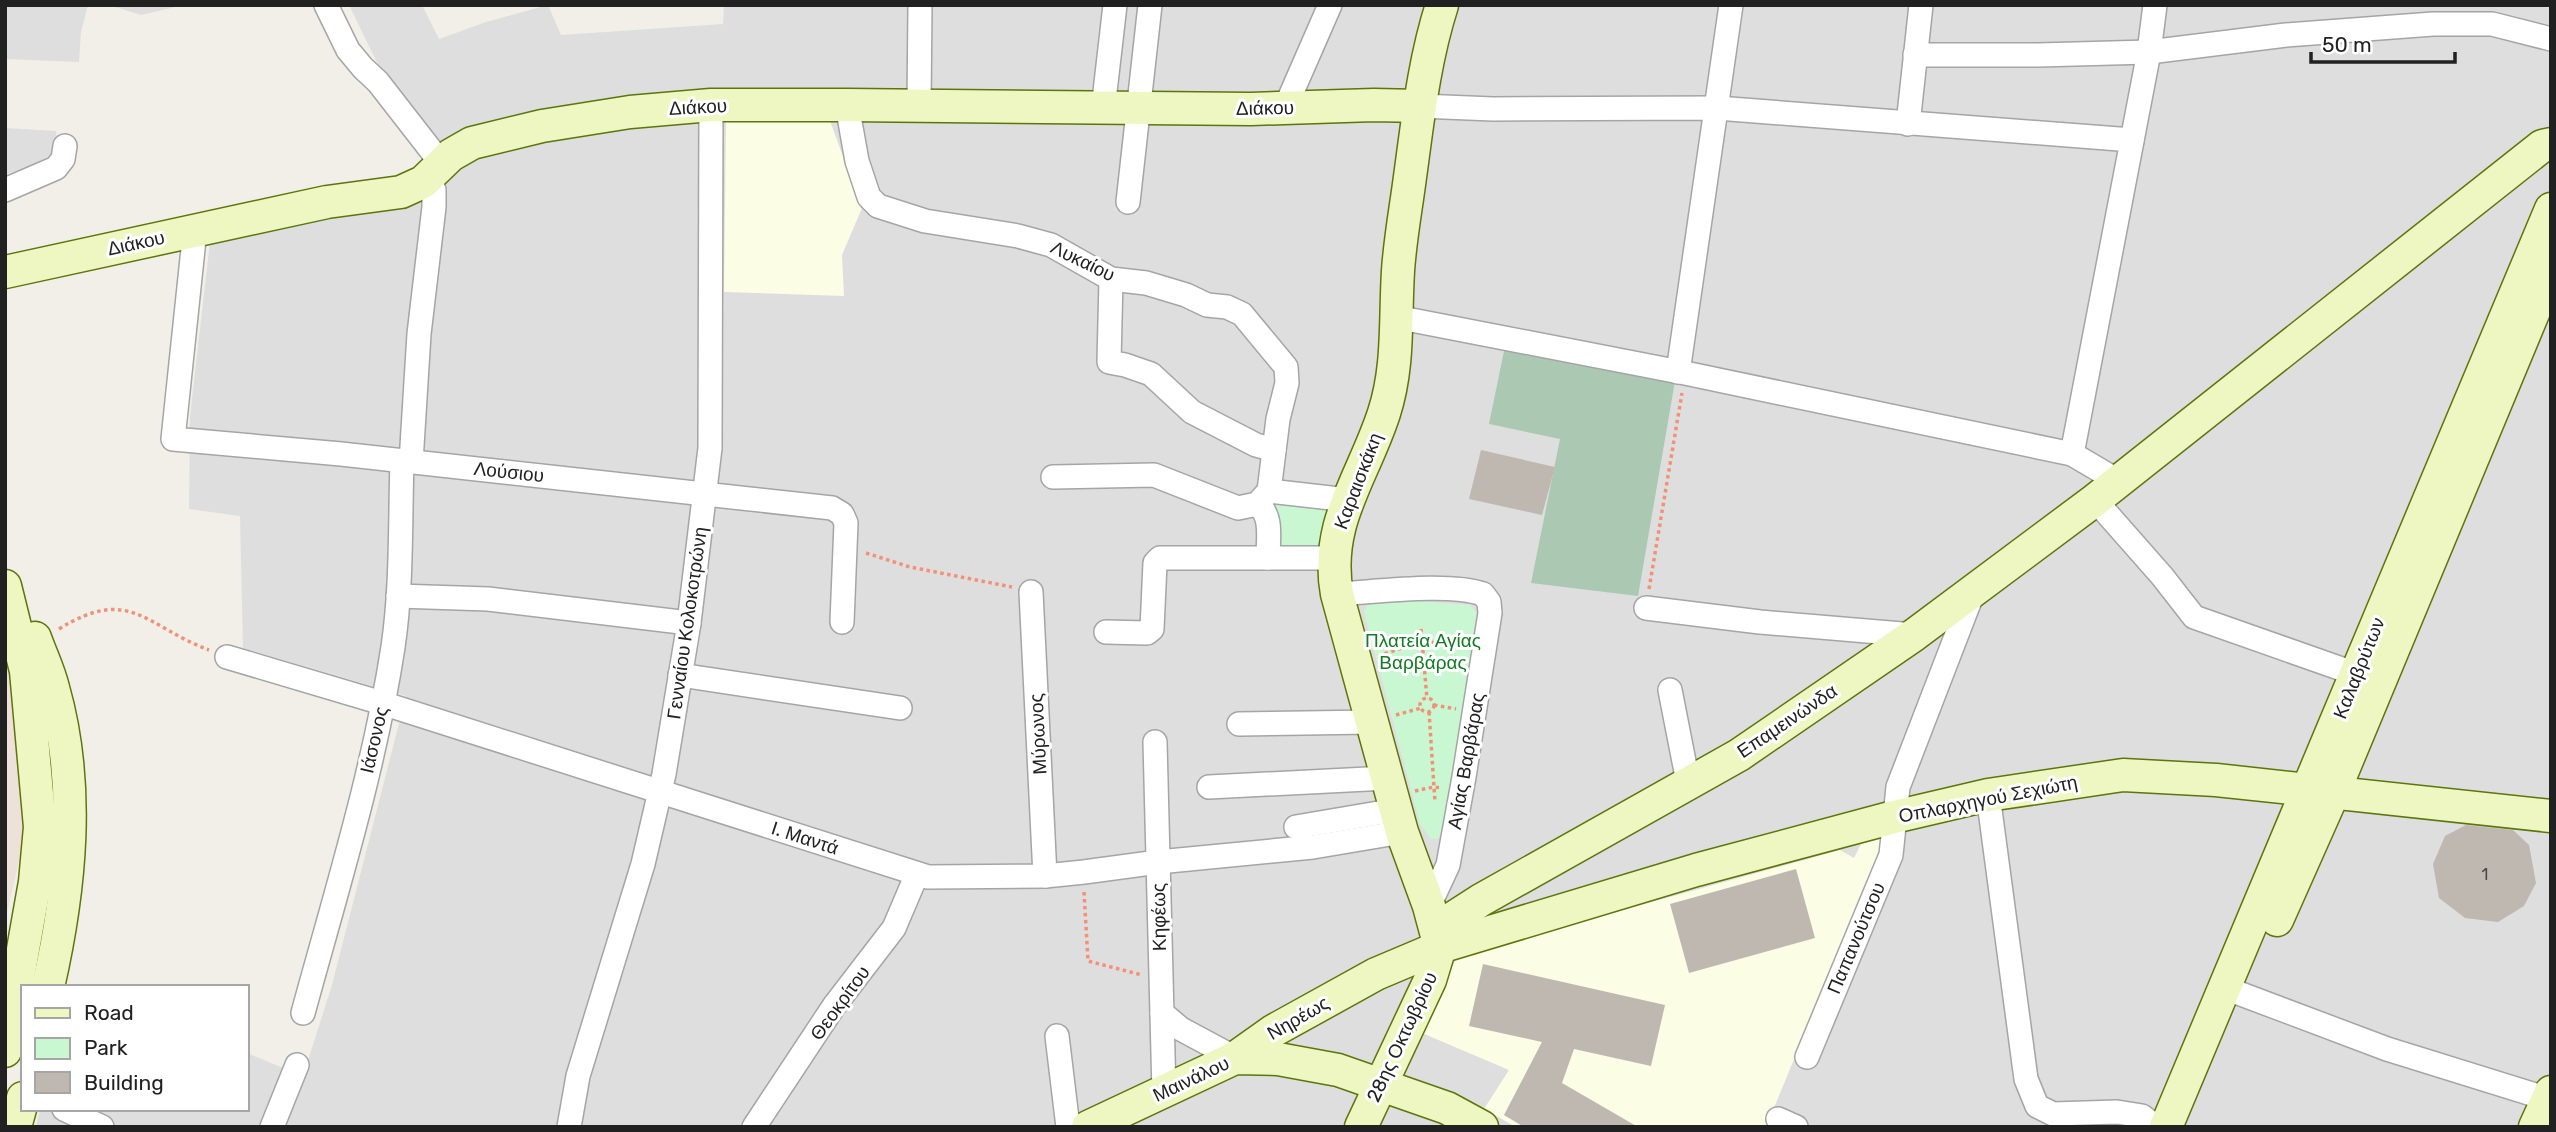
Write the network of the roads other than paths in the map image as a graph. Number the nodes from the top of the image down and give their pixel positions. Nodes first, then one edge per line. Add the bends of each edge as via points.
1 (326, 5) edge
2 (920, 5) edge
3 (1115, 5) edge
4 (1150, 5) edge
5 (1330, 5) edge
6 (1442, 5) edge
7 (1731, 5) edge
8 (1922, 5) edge
9 (2155, 5) edge
10 (2406, 15) edge
11 (2551, 39) edge
12 (2149, 52) junction
13 (1915, 55) junction
14 (847, 104) junction
15 (919, 105) junction
16 (711, 106) junction
17 (1420, 106) junction
18 (1285, 108) junction
19 (1717, 108) junction
20 (1103, 109) junction
21 (1138, 109) junction
22 (1908, 124) junction
23 (2132, 140) junction
24 (2551, 144) edge
25 (65, 146) dead end
26 (435, 169) junction
27 (5, 190) edge
28 (1128, 202) dead end
29 (2551, 209) edge
30 (195, 230) junction
31 (2551, 270) edge
32 (5, 272) edge
33 (1111, 279) junction
34 (1396, 317) junction
35 (1682, 373) junction
36 (1275, 450) junction
37 (2073, 454) junction
38 (406, 462) junction
39 (1053, 477) dead end
40 (2106, 491) junction
41 (705, 493) junction
42 (1263, 497) junction
43 (1348, 500) junction
44 (1268, 558) junction
45 (1334, 558) junction
46 (5, 570) edge
47 (5, 586) edge
48 (1974, 590) junction
49 (1031, 592) road end
50 (1337, 594) junction
51 (398, 596) junction
52 (1646, 608) road end
53 (842, 622) dead end
54 (689, 623) junction
55 (1107, 632) dead end
56 (1914, 635) junction
57 (227, 657) road end
58 (2356, 674) junction
59 (680, 675) junction
60 (1670, 690) dead end
61 (382, 703) junction
62 (900, 708) dead end
63 (1372, 722) junction
64 (1239, 724) dead end
65 (1154, 742) dead end
66 (1688, 782) junction
67 (1209, 787) dead end
68 (660, 791) junction
69 (2321, 792) junction
70 (1988, 795) junction
71 (1395, 804) junction
72 (2551, 816) edge
73 (1894, 817) junction
74 (1296, 827) dead end
75 (1158, 862) junction
76 (917, 874) junction
77 (1045, 876) junction
78 (1435, 927) junction
79 (48, 985) edge
80 (2235, 991) junction
81 (303, 1013) dead end
82 (1162, 1013) junction
83 (1057, 1036) dead end
84 (5, 1051) edge
85 (1807, 1057) dead end
86 (1235, 1058) junction
87 (297, 1066) dead end
88 (1381, 1085) junction
89 (1164, 1093) junction
90 (21, 1104) edge
91 (2545, 1106) edge
92 (68, 1111) edge
93 (15, 1127) edge
94 (102, 1127) edge
95 (272, 1127) edge
96 (569, 1127) edge
97 (754, 1127) edge
98 (1068, 1127) edge
99 (1088, 1127) edge
100 (1360, 1127) edge
101 (1482, 1127) edge
102 (2156, 1127) edge
103 (2166, 1127) edge
104 (2188, 1127) edge

1 - 26 street via 348,50 378,82
2 - 15 street
3 - 20 street
4 - 21 street
5 - 18 street
6 - 17 main road, Καραισκάκη
7 - 19 street
8 - 13 street
9 - 12 street
10 - 11 street via 2492,24
10 - 12 street
12 - 13 street
12 - 23 street
13 - 22 street
14 - 15 main road, Διάκου
14 - 16 main road, Διάκου
14 - 33 street, Λυκαίου via 857,161 867,193 877,206 925,221 1051,245
15 - 20 main road, Διάκου
16 - 26 main road, Διάκου via 631,111 491,137 458,149
16 - 41 street, Γενναίου Κολοκοτρώνη via 712,385
17 - 18 main road, Διάκου
17 - 19 street
17 - 34 main road, Καραισκάκη
18 - 21 main road, Διάκου
19 - 22 street
19 - 35 street
20 - 21 main road, Διάκου
21 - 28 street
22 - 23 street
23 - 37 street
24 - 40 main road, Επαμεινώνδα via 2542,146
25 - 27 street via 60,165
26 - 30 main road, Διάκου via 419,185 401,192 327,202
26 - 38 street, Ιάσονος
29 - 58 main road, Καλαβρύτων
30 - 32 main road, Διάκου
30 - 38 street, Λούσιου via 173,439
31 - 69 main road, Καλαβρύτων
33 - 36 street via 1109,362 1151,374 1192,412
33 - 36 street, Λυκαίου via 1146,283 1242,314 1286,367
34 - 35 street
34 - 43 main road, Καραισκάκη via 1389,396
35 - 37 street
36 - 42 street, Λυκαίου
37 - 40 street
38 - 41 street, Λούσιου
38 - 51 street, Ιάσονος
39 - 42 street via 1154,475 1238,508
40 - 48 main road, Επαμεινώνδα
40 - 58 street via 2194,617
41 - 53 street, Λούσιου via 832,508 842,513 847,542
41 - 54 street, Γενναίου Κολοκοτρώνη
42 - 43 street
42 - 44 street
43 - 45 main road, Καραισκάκη
44 - 45 street
44 - 55 street via 1160,558 1154,563 1153,629 1147,633
45 - 50 main road, Καραισκάκη
46 - 79 main road via 21,599 53,687 68,768 68,873
47 - 84 main road via 26,670 40,827 35,882
48 - 56 main road, Επαμεινώνδα
48 - 73 street, Παπανούτσου via 1898,787
49 - 77 street, Μύρωνος
50 - 63 main road, Καραισκάκη
50 - 78 street, Αγίας Βαρβάρας via 1422,589 1488,596 1485,649
51 - 54 street via 488,599
51 - 61 street, Ιάσονος
52 - 56 street
54 - 59 street, Γενναίου Κολοκοτρώνη
56 - 66 main road, Επαμεινώνδα via 1738,755
57 - 61 street, Ι. Μαντά
58 - 69 main road, Καλαβρύτων
59 - 62 street
59 - 68 street, Γενναίου Κολοκοτρώνη
60 - 66 street
61 - 68 street, Ι. Μαντά
61 - 81 street, Ιάσονος
63 - 64 street
63 - 71 main road, Καραισκάκη
65 - 75 street, Κηφέως
66 - 78 main road, Επαμεινώνδα
67 - 71 street
68 - 76 street, Ι. Μαντά
68 - 96 street, Γενναίου Κολοκοτρώνη via 625,928 578,1076
69 - 70 main road, Οπλαρχηγού Σεχιώτη via 2123,775
69 - 72 main road, Οπλαρχηγού Σεχιώτη
69 - 80 main road, Καλαβρύτων
70 - 73 main road, Οπλαρχηγού Σεχιώτη
70 - 102 street via 2026,1079 2037,1106 2053,1114 2142,1116
71 - 74 street
71 - 75 street, Ι. Μαντά via 1313,847
71 - 78 main road, Καραισκάκη
73 - 78 main road, Οπλαρχηγού Σεχιώτη via 1683,874
73 - 85 street, Παπανούτσου via 1891,855
75 - 77 street, Ι. Μαντά
75 - 82 street, Κηφέως
76 - 77 street, Ι. Μαντά via 937,878
76 - 97 street, Θεοκρίτου via 894,928 834,1006
78 - 86 main road, Νηρέως via 1376,974 1273,1031
78 - 88 main road, 28ης Οκτωβρίου via 1430,980
80 - 91 street
80 - 103 main road, Καλαβρύτων
80 - 104 main road, Καλαβρύτων
82 - 86 street via 1181,1029
82 - 89 street, Κηφέως
83 - 98 street
86 - 88 main road, Μαινάλου via 1308,1063
86 - 89 main road, Μαινάλου
87 - 95 street
88 - 100 main road, 28ης Οκτωβρίου
88 - 101 main road, Μαινάλου via 1447,1108
89 - 99 main road, Μαινάλου
90 - 93 main road
92 - 94 street

